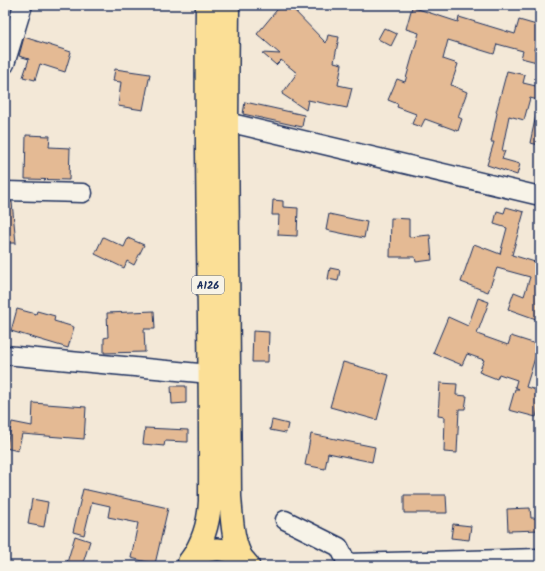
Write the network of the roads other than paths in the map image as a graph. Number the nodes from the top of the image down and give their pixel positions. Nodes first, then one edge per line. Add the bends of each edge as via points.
1 (23, 5) edge
2 (206, 5) edge
3 (228, 5) edge
4 (5, 64) edge
5 (227, 122) junction
6 (5, 191) edge
7 (83, 193) dead end
8 (540, 196) edge
9 (5, 355) edge
10 (210, 374) junction
11 (285, 520) dead end
12 (487, 558) edge
13 (540, 558) edge
14 (246, 563) edge
15 (188, 564) edge

1 - 4 street
2 - 10 highway, A126 via 205,107
3 - 5 highway, A126
5 - 8 street
5 - 14 highway, A126 via 230,497 238,550
6 - 7 street
9 - 10 street
10 - 15 highway, A126 via 209,512 204,537
11 - 12 street via 339,547 347,563
12 - 13 street
14 - 15 highway via 234,553 218,549 203,552

